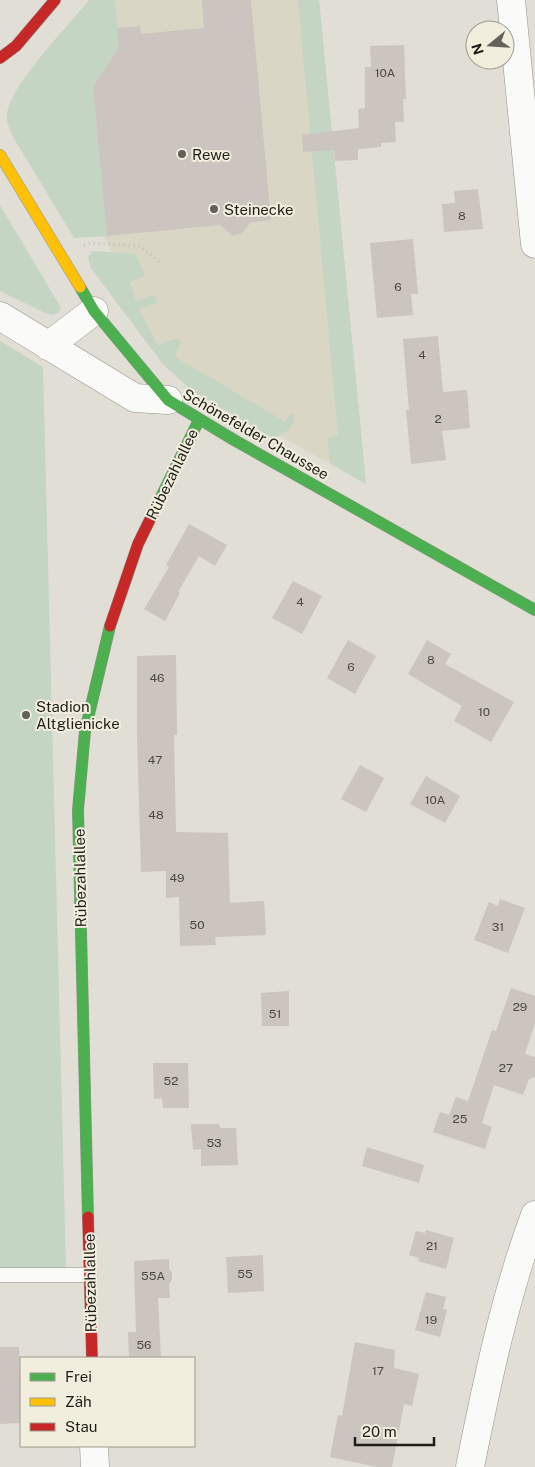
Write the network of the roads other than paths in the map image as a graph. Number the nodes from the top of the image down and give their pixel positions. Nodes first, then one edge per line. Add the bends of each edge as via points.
1 (55, 0) edge
2 (511, 0) edge
3 (0, 58) edge
4 (526, 70) edge
5 (0, 155) edge
6 (535, 244) edge
7 (94, 311) junction
8 (0, 316) edge
9 (48, 346) junction
10 (168, 400) junction
11 (199, 420) junction
12 (535, 610) edge
13 (535, 1214) edge
14 (0, 1275) edge
15 (90, 1275) junction
16 (92, 1357) edge
17 (94, 1447) edge
18 (95, 1467) edge
19 (470, 1467) edge

1 - 3 street via 16,46
2 - 4 street
4 - 6 street
5 - 7 street, Schönefelder Chaussee
7 - 9 street
7 - 10 street, Schönefelder Chaussee
8 - 9 street
9 - 10 street via 135,398
10 - 11 street, Schönefelder Chaussee
11 - 12 street, Schönefelder Chaussee
11 - 15 street, Rübezahlallee via 138,544 108,631 85,731 78,810
13 - 19 street via 520,1255
14 - 15 lane
15 - 16 street, Rübezahlallee
17 - 18 street

